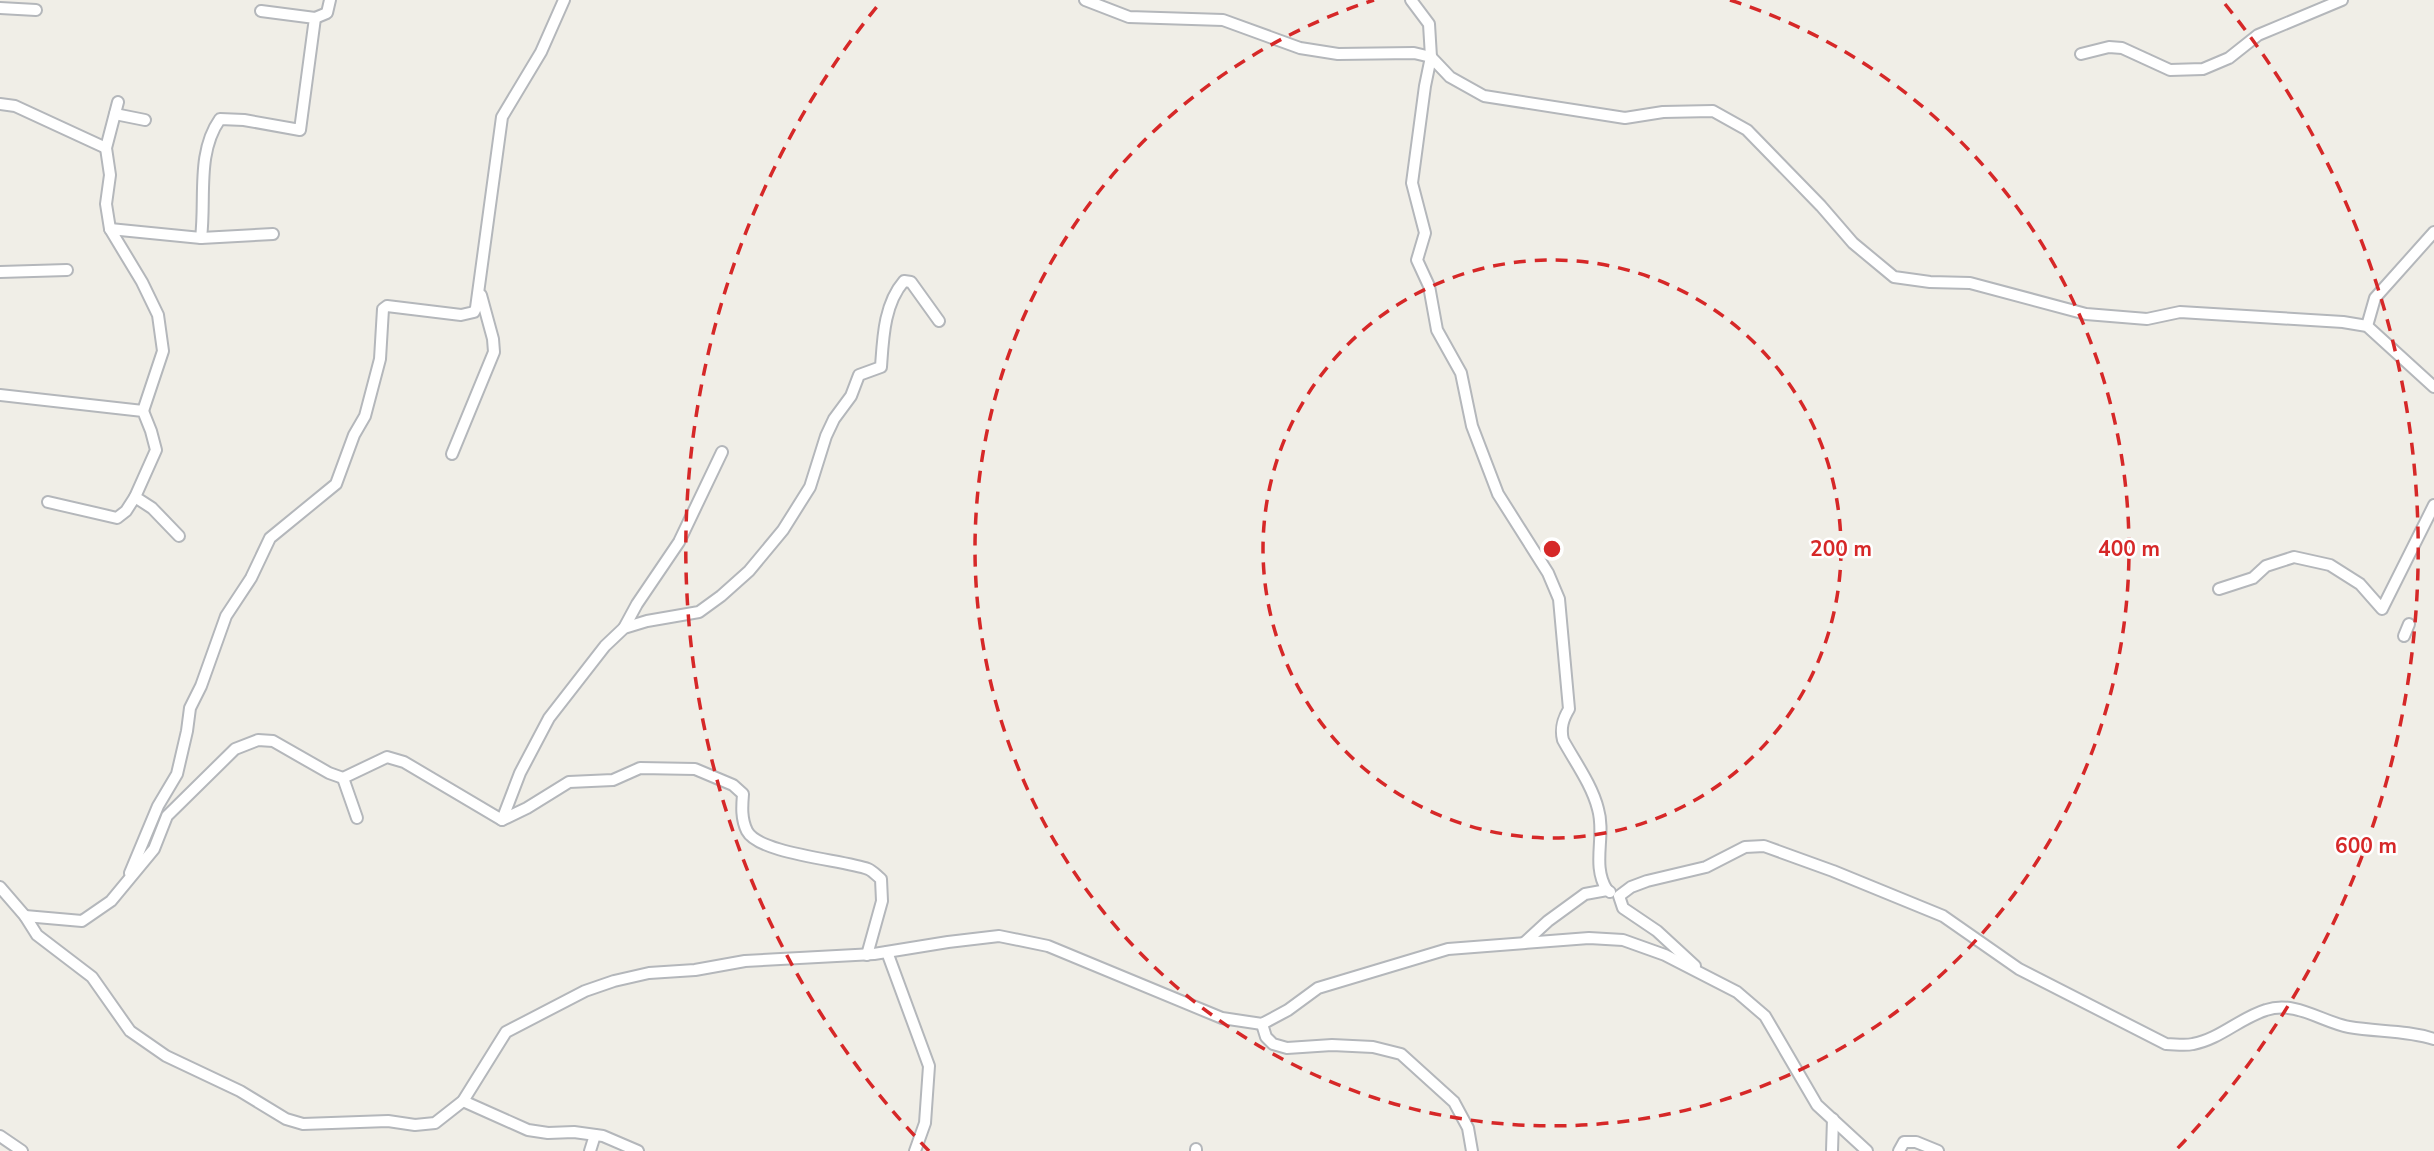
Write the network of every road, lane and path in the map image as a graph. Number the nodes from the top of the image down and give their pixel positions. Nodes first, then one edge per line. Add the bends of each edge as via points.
1 (330, 0) edge
2 (564, 0) edge
3 (1085, 0) edge
4 (1410, 0) edge
5 (2342, 0) edge
6 (0, 8) edge
7 (36, 10) dead end
8 (261, 11) dead end
9 (315, 18) junction
10 (2081, 54) dead end
11 (1432, 57) junction
12 (0, 104) edge
13 (145, 120) dead end
14 (106, 148) junction
15 (110, 229) junction
16 (2434, 233) edge
17 (272, 234) dead end
18 (201, 238) junction
19 (67, 270) dead end
20 (0, 272) edge
21 (479, 288) junction
22 (939, 321) dead end
23 (2367, 326) junction
24 (2434, 387) edge
25 (0, 396) edge
26 (143, 411) junction
27 (722, 452) dead end
28 (452, 454) dead end
29 (135, 497) junction
30 (48, 502) dead end
31 (2434, 505) edge
32 (179, 537) dead end
33 (2219, 589) dead end
34 (2409, 624) dead end
35 (624, 628) junction
36 (2404, 636) dead end
37 (343, 778) junction
38 (357, 818) dead end
39 (502, 820) junction
40 (130, 880) junction
41 (0, 887) edge
42 (1607, 890) junction
43 (1619, 896) junction
44 (25, 916) junction
45 (1524, 943) junction
46 (887, 952) junction
47 (867, 955) junction
48 (1704, 975) junction
49 (1262, 1024) junction
50 (2434, 1039) edge
51 (463, 1101) junction
52 (1833, 1119) junction
53 (595, 1135) junction
54 (0, 1136) edge
55 (22, 1151) edge
56 (590, 1151) edge
57 (638, 1151) edge
58 (915, 1151) edge
59 (1472, 1151) edge
60 (1832, 1151) edge
61 (1867, 1151) edge
62 (1899, 1151) edge
63 (1938, 1151) edge

1 - 9 street via 327,13
2 - 21 street via 541,51 502,117
3 - 11 street via 1129,17 1223,20 1300,48
4 - 11 street via 1429,24
5 - 10 street via 2258,35 2229,58 2203,69 2170,70 2122,48
6 - 7 street
8 - 9 street
9 - 18 street via 300,130 219,118 212,130 205,156
11 - 23 street via 1450,77 1484,96 1625,118 1713,111 1748,130 1853,243 1894,277 1970,283 2086,314 2147,319 2180,312
11 - 42 street via 1412,183 1425,233 1417,260 1429,286 1437,330 1461,373 1472,426 1498,494 1548,573 1559,599 1569,709 1561,734 1599,811 1598,860
12 - 14 street via 15,106
13 - 14 street via 116,108
14 - 15 street
15 - 18 street
15 - 26 street via 158,315 163,351
16 - 23 street via 2375,298
17 - 18 street
19 - 20 street
21 - 28 street via 494,352
21 - 40 street via 474,312 461,315 383,309 380,359 365,416 340,475 336,484 270,538 226,616 190,708 177,774 158,806
22 - 35 street via 911,282 904,281 889,309 881,367 859,375 825,436 810,488 783,530 749,571 699,612
23 - 24 street
25 - 26 street
26 - 29 street via 156,450
27 - 35 street via 679,542
29 - 30 street via 117,518
29 - 32 street
31 - 33 street via 2382,609 2360,584 2330,565 2294,557
34 - 36 street
35 - 39 street via 604,646 549,718
37 - 38 street
37 - 39 street via 387,757 396,759
37 - 40 street via 273,741 257,740 235,749 167,816 154,849
39 - 47 street via 569,782 612,780 640,768 695,769 743,794 747,833 759,842 870,869 881,879 882,901
40 - 44 street via 111,901 82,921
41 - 44 street
42 - 43 street
42 - 45 street via 1585,894
43 - 48 street via 1623,908 1657,931
43 - 50 street via 1647,881 1706,867 1745,847 1764,846 1943,916 2020,969 2166,1044 2191,1045 2268,1009 2285,1008 2347,1027 2413,1032
44 - 51 street via 37,935 92,977 130,1031 166,1056 286,1119 303,1124 435,1123
45 - 48 street via 1623,940
45 - 49 street via 1447,948 1318,988
46 - 47 street
46 - 49 street via 999,936 1048,946 1222,1018
46 - 58 street via 929,1066 925,1123
47 - 51 street via 745,961 649,973 586,991 506,1032
48 - 52 street via 1737,992 1765,1016 1817,1105
49 - 59 street via 1273,1044 1287,1048 1373,1047 1401,1054 1454,1102 1468,1128
51 - 53 street via 528,1130
52 - 60 street
52 - 61 street
53 - 56 street
53 - 57 street
54 - 55 street
62 - 63 street via 1904,1142 1916,1142

